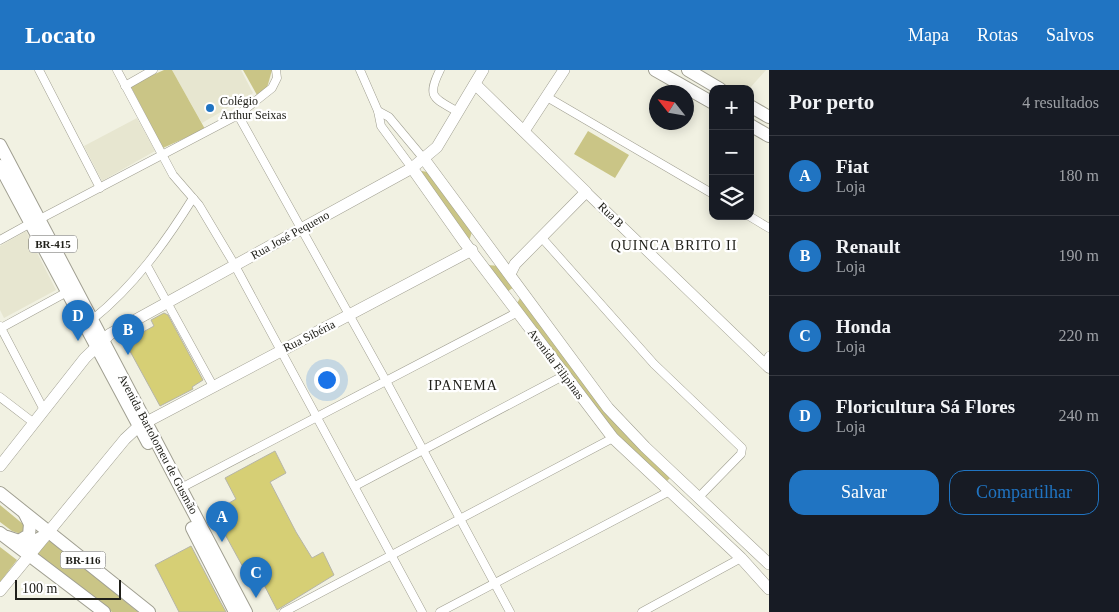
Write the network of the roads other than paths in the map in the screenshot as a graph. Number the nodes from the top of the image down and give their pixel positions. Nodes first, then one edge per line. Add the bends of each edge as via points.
1 (39, 70) edge
2 (117, 70) edge
3 (152, 70) edge
4 (360, 70) edge
5 (440, 70) edge
6 (483, 70) edge
7 (564, 70) edge
8 (655, 70) edge
9 (688, 70) edge
10 (276, 74) edge
11 (475, 84) junction
12 (713, 85) edge
13 (125, 86) junction
14 (548, 97) junction
15 (709, 101) edge
16 (754, 108) edge
17 (378, 111) junction
18 (458, 112) junction
19 (238, 115) junction
20 (769, 117) edge
21 (754, 127) edge
22 (524, 131) junction
23 (769, 136) edge
24 (0, 144) edge
25 (162, 154) junction
26 (424, 160) junction
27 (0, 166) edge
28 (412, 168) junction
29 (100, 188) junction
30 (586, 192) junction
31 (709, 192) edge
32 (192, 198) junction
33 (754, 219) edge
34 (35, 221) junction
35 (769, 228) edge
36 (301, 229) junction
37 (476, 230) junction
38 (542, 238) junction
39 (0, 240) edge
40 (530, 248) junction
41 (472, 250) junction
42 (499, 261) junction
43 (147, 266) junction
44 (235, 266) junction
45 (513, 279) junction
46 (67, 292) junction
47 (504, 294) junction
48 (524, 294) junction
49 (167, 303) junction
50 (515, 308) junction
51 (350, 315) junction
52 (93, 319) junction
53 (0, 327) edge
54 (89, 335) junction
55 (102, 343) junction
56 (281, 350) junction
57 (85, 358) junction
58 (768, 363) edge
59 (565, 375) junction
60 (386, 382) junction
61 (213, 386) junction
62 (0, 397) edge
63 (44, 410) junction
64 (318, 416) junction
65 (34, 423) junction
66 (143, 424) junction
67 (613, 438) junction
68 (424, 450) junction
69 (0, 466) edge
70 (673, 473) junction
71 (355, 486) junction
72 (181, 488) junction
73 (665, 489) junction
74 (0, 493) edge
75 (696, 494) junction
76 (680, 502) junction
77 (18, 506) junction
78 (460, 517) junction
79 (0, 533) edge
80 (46, 533) junction
81 (16, 541) junction
82 (390, 554) junction
83 (28, 555) junction
84 (741, 558) junction
85 (769, 564) edge
86 (495, 584) junction
87 (769, 589) edge
88 (0, 591) edge
89 (652, 610) edge
90 (104, 612) edge
91 (148, 612) edge
92 (235, 612) edge
93 (246, 612) edge
94 (284, 612) edge
95 (422, 612) edge
96 (440, 612) edge
97 (510, 612) edge
98 (642, 612) edge

1 - 29 street
2 - 13 street
3 - 13 street
4 - 17 street, Avenida Filipinas
5 - 18 street via 432,93
6 - 11 main road, Rua José Pequeno
7 - 14 main road
8 - 15 main road
9 - 12 main road
10 - 19 street via 272,88
11 - 18 main road, Rua José Pequeno
11 - 22 main road, Rua B
13 - 25 street
14 - 22 main road
14 - 31 street
16 - 20 main road
17 - 26 street, Avenida Filipinas via 389,117
17 - 28 street, Avenida Filipinas via 380,126
18 - 26 main road, Rua José Pequeno
19 - 25 street
19 - 36 street
21 - 23 main road
22 - 30 main road, Rua B
24 - 34 main road, Avenida Bartolomeu de Gusmão / BR-415
25 - 29 street
25 - 32 street
26 - 28 main road, Rua José Pequeno
26 - 37 main road, Avenida Filipinas
27 - 34 main road, Avenida Bartolomeu de Gusmão
28 - 36 main road, Rua José Pequeno
28 - 41 main road, Avenida Filipinas
29 - 34 street
30 - 38 main road
30 - 58 street, Rua B
32 - 43 street
32 - 44 street
33 - 35 street
34 - 39 street
34 - 46 main road, Avenida Bartolomeu de Gusmão
34 - 52 main road, Avenida Bartolomeu de Gusmão / BR-415
36 - 44 main road, Rua José Pequeno
36 - 51 street
37 - 41 main road
37 - 42 main road, Avenida Filipinas
38 - 40 main road
38 - 75 street via 654,364 742,448 741,454
40 - 42 main road
40 - 45 main road via 515,264
41 - 42 main road
41 - 47 main road, Avenida Filipinas
41 - 51 main road, Rua Sibéria
42 - 45 main road, Avenida Filipinas
43 - 49 street
43 - 52 street
44 - 49 main road, Rua José Pequeno
44 - 56 street
45 - 47 main road via 512,292
45 - 48 main road, Avenida Filipinas
46 - 53 street
46 - 54 main road, Avenida Bartolomeu de Gusmão
47 - 50 main road, Avenida Filipinas
48 - 50 main road via 517,295
48 - 70 main road, Avenida Filipinas via 608,408
49 - 55 main road, Rua José Pequeno via 110,334
49 - 61 street
50 - 59 main road, Avenida Filipinas
50 - 60 street
51 - 56 main road, Rua Sibéria
51 - 60 street
52 - 55 main road, Avenida Bartolomeu de Gusmão / BR-415
53 - 63 street
54 - 55 main road, Avenida Bartolomeu de Gusmão
54 - 57 street
55 - 57 main road, Rua José Pequeno
55 - 66 main road, Avenida Bartolomeu de Gusmão
56 - 61 main road, Rua Sibéria
56 - 64 street
57 - 63 main road, Rua José Pequeno
59 - 67 main road, Avenida Filipinas
59 - 68 street
60 - 64 street
60 - 68 street
61 - 66 main road, Rua Sibéria
62 - 65 street
63 - 65 main road, Rua José Pequeno
64 - 71 street
64 - 72 street
65 - 69 main road, Rua José Pequeno
66 - 72 main road, Avenida Bartolomeu de Gusmão
66 - 80 main road, Rua Sibéria via 125,439
66 - 92 main road, Avenida Bartolomeu de Gusmão
67 - 73 main road, Avenida Filipinas
67 - 78 street
68 - 71 street
68 - 78 street
70 - 73 main road
70 - 75 main road, Avenida Filipinas
71 - 82 street
72 - 93 main road, Avenida Bartolomeu de Gusmão
73 - 76 main road, Avenida Filipinas
73 - 86 street
74 - 77 main road, BR-116
75 - 76 main road via 682,491
75 - 85 main road, Avenida Filipinas
76 - 84 main road, Avenida Filipinas
77 - 80 main road, BR-116
77 - 81 main road via 27,516 31,528 26,538
78 - 82 street
78 - 86 street
79 - 81 main road
79 - 83 main road, BR-116
80 - 81 main road via 29,544
80 - 83 main road, Rua Sibéria
80 - 91 main road, BR-116
82 - 94 street
82 - 95 street
83 - 88 main road, Rua Sibéria
83 - 90 main road, BR-116
84 - 87 main road, Avenida Filipinas
84 - 89 street
86 - 96 street
86 - 97 street
89 - 98 street

